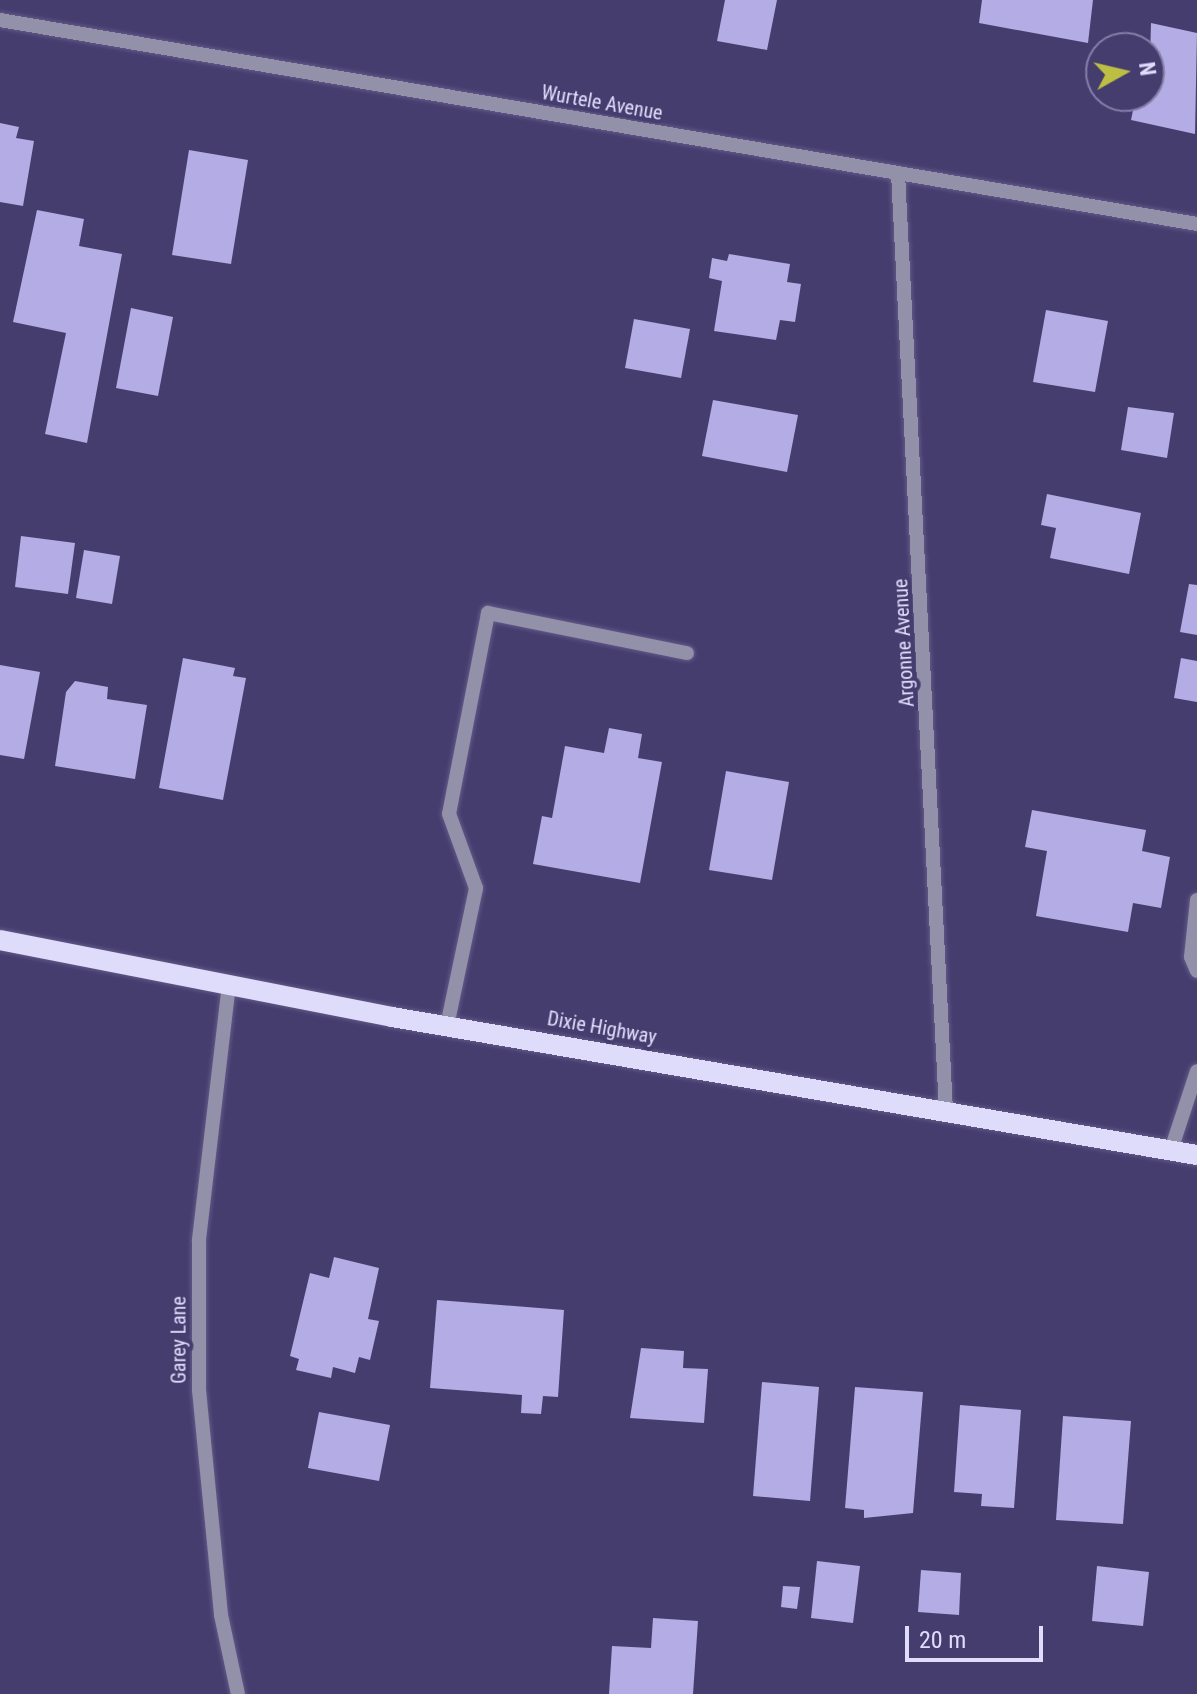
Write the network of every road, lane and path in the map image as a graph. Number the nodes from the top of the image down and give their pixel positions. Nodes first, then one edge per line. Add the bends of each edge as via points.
1 (0, 20) edge
2 (898, 173) junction
3 (1197, 224) edge
4 (687, 653) dead end
5 (1197, 900) edge
6 (0, 940) edge
7 (1197, 971) edge
8 (229, 984) junction
9 (447, 1026) junction
10 (1197, 1071) edge
11 (946, 1111) junction
12 (1171, 1150) junction
13 (1197, 1155) edge
14 (238, 1694) edge

1 - 2 street, Wurtele Avenue
2 - 3 street, Wurtele Avenue
2 - 11 street, Argonne Avenue
4 - 9 street via 488,613 449,814 476,888
5 - 7 street via 1191,957
6 - 8 main road, Dixie Highway
8 - 9 main road, Dixie Highway
8 - 14 street, Garey Lane via 200,1226 199,1390 221,1615
9 - 11 main road, Dixie Highway
10 - 12 street
11 - 12 main road, Dixie Highway
12 - 13 main road, Dixie Highway

